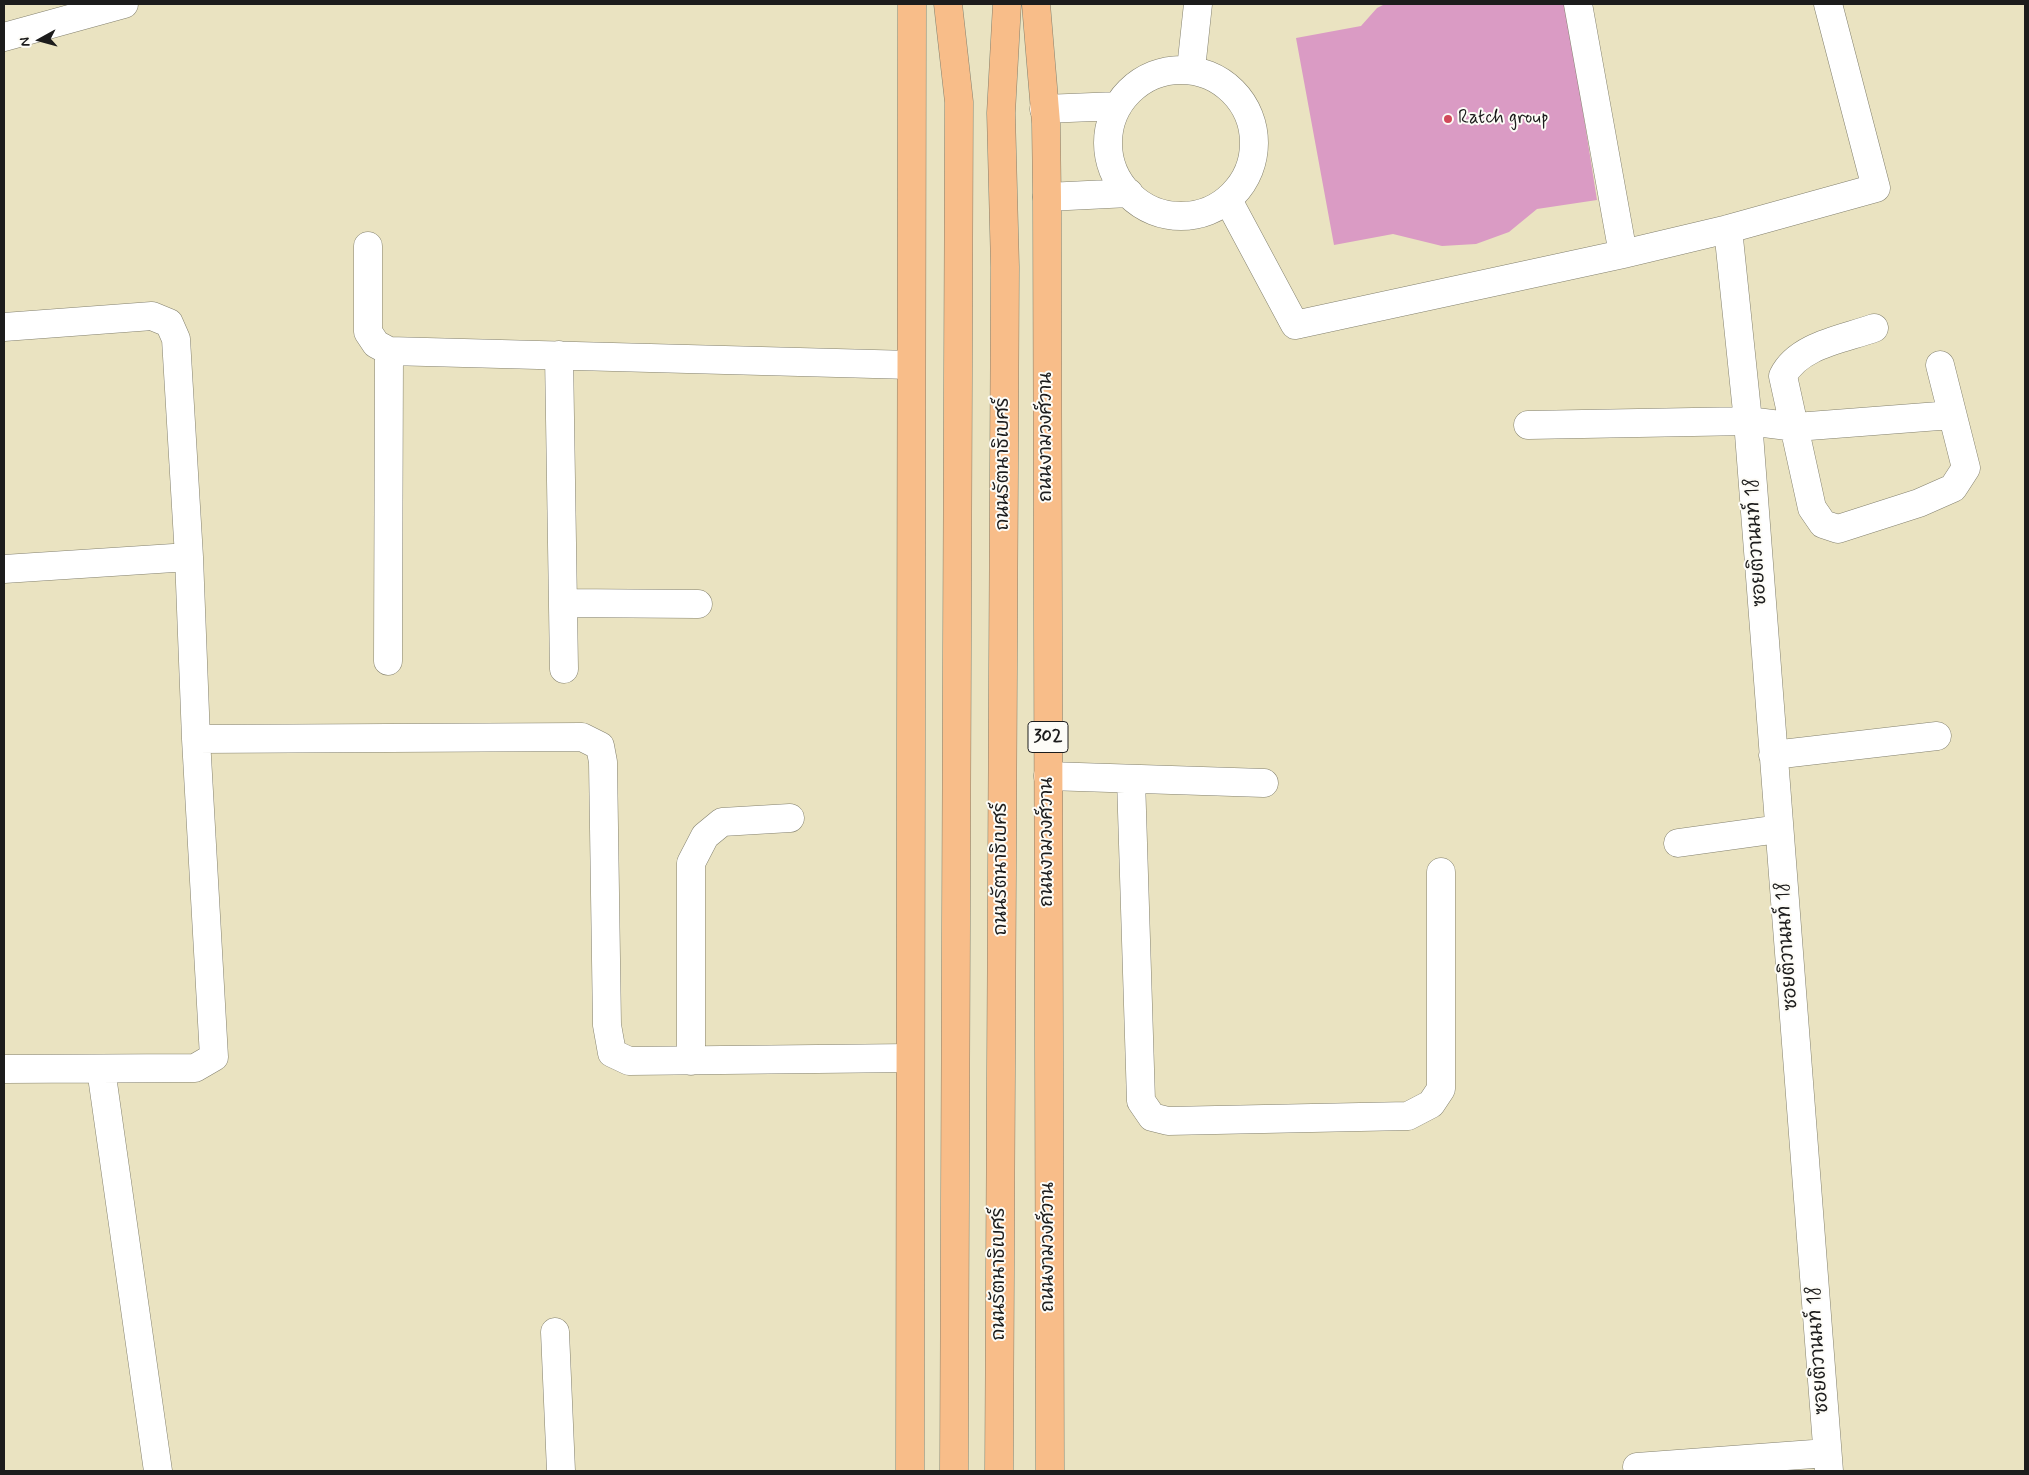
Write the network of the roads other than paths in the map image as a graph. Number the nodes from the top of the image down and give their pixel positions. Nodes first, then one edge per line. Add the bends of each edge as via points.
1 (124, 4) edge
2 (912, 4) edge
3 (948, 4) edge
4 (1007, 4) edge
5 (1036, 4) edge
6 (1198, 4) edge
7 (1578, 4) edge
8 (1828, 4) edge
9 (4, 37) edge
10 (1191, 69) junction
11 (1118, 106) junction
12 (1044, 109) junction
13 (1129, 193) junction
14 (1047, 197) junction
15 (1228, 200) junction
16 (1728, 229) junction
17 (368, 246) dead end
18 (1623, 254) junction
19 (4, 327) edge
20 (1874, 328) dead end
21 (389, 351) junction
22 (559, 356) junction
23 (912, 365) junction
24 (1940, 366) dead end
25 (1952, 415) junction
26 (1748, 421) junction
27 (1528, 425) dead end
28 (1796, 427) junction
29 (189, 557) junction
30 (4, 569) edge
31 (563, 603) junction
32 (698, 604) dead end
33 (388, 661) dead end
34 (564, 669) dead end
35 (1937, 736) dead end
36 (196, 738) junction
37 (1773, 755) junction
38 (1048, 776) junction
39 (1131, 779) junction
40 (1264, 783) dead end
41 (790, 818) dead end
42 (1779, 829) junction
43 (1678, 843) dead end
44 (1440, 872) dead end
45 (910, 1058) junction
46 (691, 1061) junction
47 (101, 1068) junction
48 (4, 1069) edge
49 (555, 1332) dead end
50 (1828, 1462) edge
51 (1637, 1466) dead end
52 (158, 1471) edge
53 (561, 1471) edge
54 (910, 1471) edge
55 (954, 1471) edge
56 (998, 1471) edge
57 (1050, 1471) edge

1 - 9 street
2 - 23 main road
3 - 55 main road via 959,102
4 - 56 main road, ถนนรัตนาธิเบศร์ via 1001,113 1004,267
5 - 12 main road, ถนนงามวงศ์วาน / 302
6 - 10 street
7 - 18 street
8 - 16 street via 1876,188
10 - 11 street via 1167,70 1144,78 1126,93
10 - 15 street via 1228,86 1248,111 1254,135 1253,159 1244,182
11 - 12 street
11 - 13 street via 1107,138 1110,162 1120,184
12 - 14 main road, ถนนงามวงศ์วาน / 302
13 - 14 street
13 - 15 street via 1137,202 1159,213 1183,216 1206,212
14 - 38 main road, ถนนงามวงศ์วาน / 302
15 - 18 street via 1295,325
16 - 18 street
16 - 26 street, ซอยติวานนท์ 18
17 - 21 street via 368,332 376,344
19 - 29 street via 152,316 169,323 176,338
20 - 28 street via 1804,353 1788,364 1782,376
21 - 22 street
21 - 33 street
22 - 23 street
22 - 31 street
23 - 45 main road
24 - 25 street
25 - 28 street
25 - 28 street via 1966,468 1953,488 1919,503 1838,529 1823,524 1812,508
26 - 27 street
26 - 28 street
26 - 37 street, ซอยติวานนท์ 18
29 - 30 street
29 - 36 street
31 - 32 street
31 - 34 street
35 - 37 street
36 - 46 street via 582,737 600,746 603,762 607,1025 612,1053 630,1061
36 - 47 street via 214,1057 195,1068
37 - 42 street, ซอยติวานนท์ 18
38 - 39 street
38 - 57 main road, ถนนงามวงศ์วาน / 302
39 - 40 street
39 - 44 street via 1140,1101 1152,1117 1168,1121 1408,1116 1431,1104 1442,1088
41 - 46 street via 722,822 705,836 691,863
42 - 43 street
42 - 50 street, ซอยติวานนท์ 18
45 - 46 street
45 - 54 main road
47 - 48 street
47 - 52 street
49 - 53 street
50 - 51 street

